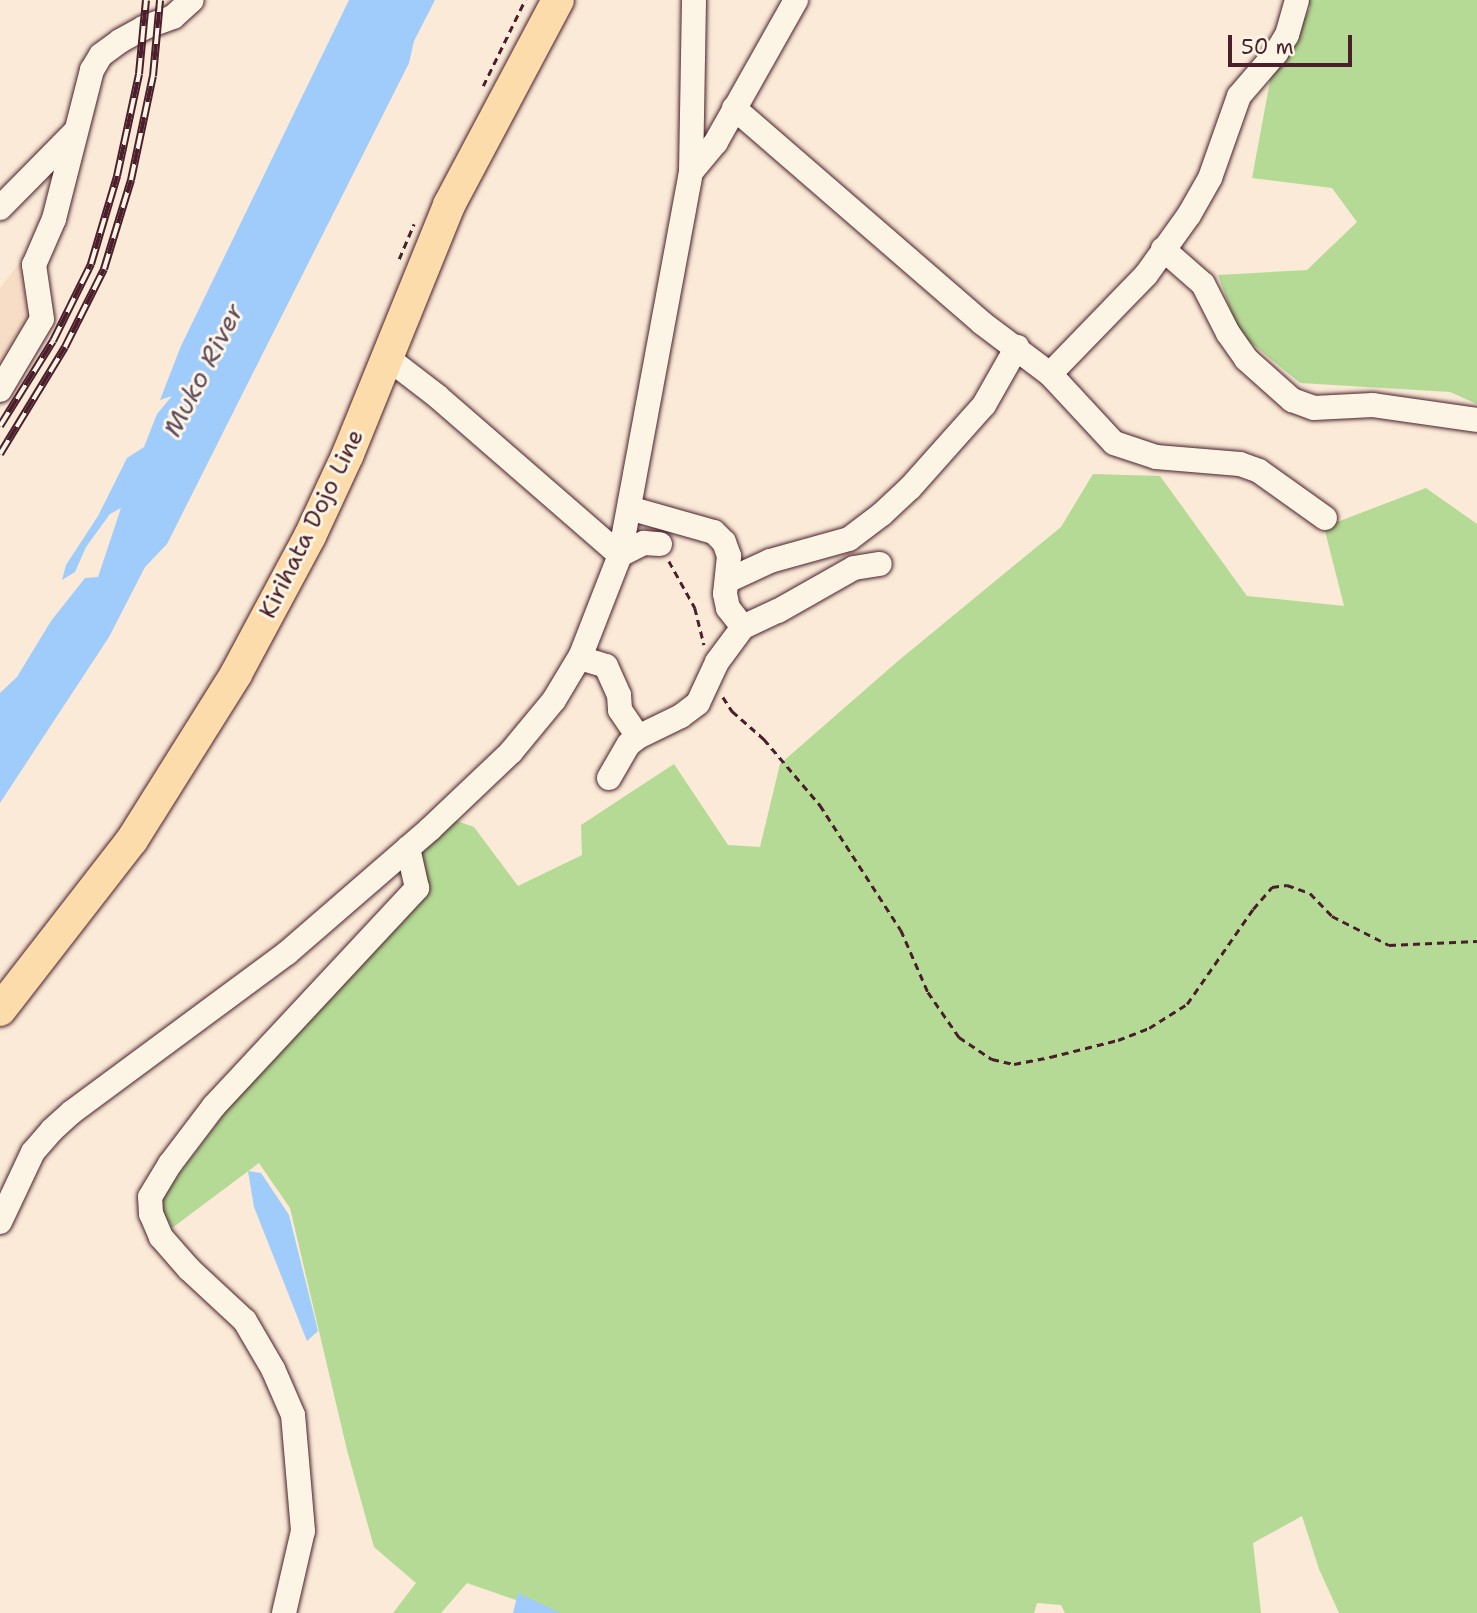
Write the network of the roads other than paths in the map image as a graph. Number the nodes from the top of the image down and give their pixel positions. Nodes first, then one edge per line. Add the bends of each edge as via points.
1 (192, 0) edge
2 (558, 0) edge
3 (694, 0) edge
4 (796, 0) edge
5 (1297, 0) edge
6 (734, 108) junction
7 (76, 131) junction
8 (691, 172) junction
9 (0, 208) edge
10 (1163, 249) junction
11 (1017, 347) junction
12 (389, 359) junction
13 (1050, 374) junction
14 (0, 390) edge
15 (1477, 420) edge
16 (629, 508) junction
17 (1325, 518) dead end
18 (660, 544) road end
19 (620, 555) junction
20 (880, 564) dead end
21 (729, 580) junction
22 (743, 626) junction
23 (580, 657) junction
24 (638, 737) junction
25 (609, 778) dead end
26 (408, 848) junction
27 (0, 1010) edge
28 (0, 1222) edge
29 (284, 1613) edge

1 - 7 street via 173,17 143,28 101,55 92,70
2 - 12 main road, Kirihata Dojo Line via 449,205
3 - 8 street
4 - 6 street
5 - 10 street via 1287,35 1239,96 1210,178
6 - 8 street via 716,142
6 - 11 street via 982,323
7 - 9 street
7 - 14 street via 54,219 34,265 42,319
8 - 16 street
10 - 13 street via 1146,275
10 - 15 street via 1203,284 1246,359 1292,400 1314,408 1373,405
11 - 13 street
11 - 21 street via 984,405 882,514 849,539 770,561
12 - 19 street
12 - 27 main road, Kirihata Dojo Line via 310,536 236,674 132,840
13 - 17 street via 1114,443 1156,457 1240,464 1259,471
16 - 19 street
16 - 21 street via 714,532 729,556
18 - 19 street via 645,543
19 - 23 street
20 - 22 street via 853,568
21 - 22 street via 728,608
22 - 24 street via 717,662 698,703
23 - 24 street via 606,666 619,695 620,710
23 - 26 street via 554,700 511,752
24 - 25 street
26 - 28 street via 287,953 62,1121 33,1153
26 - 29 street via 417,888 214,1106 150,1197 151,1214 161,1237 245,1321 293,1415 303,1531

